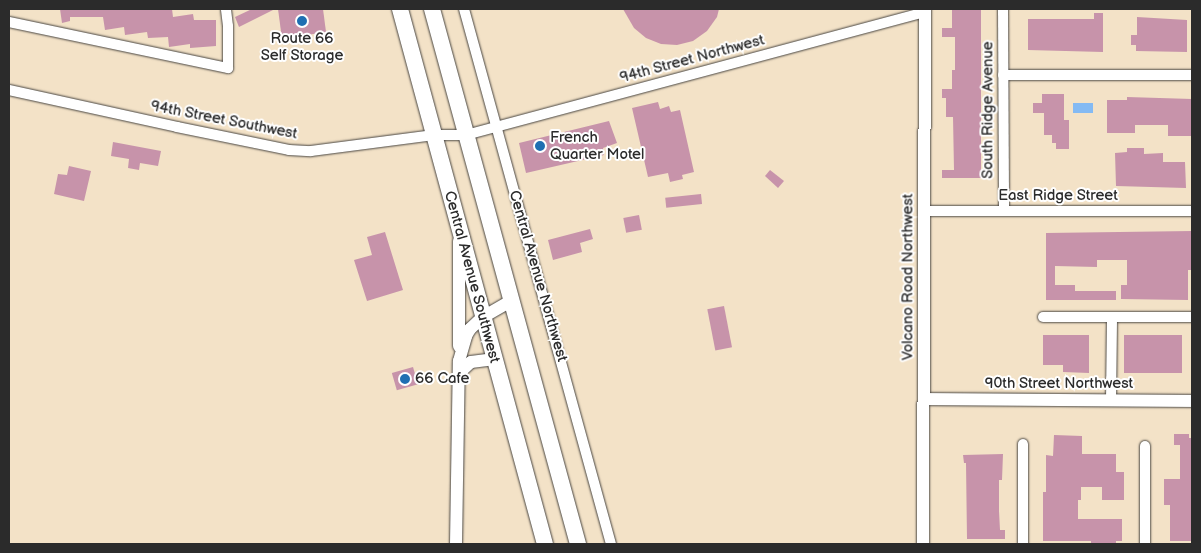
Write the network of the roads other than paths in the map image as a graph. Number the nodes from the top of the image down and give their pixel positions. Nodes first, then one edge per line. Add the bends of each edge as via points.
1 (226, 9) edge
2 (400, 9) edge
3 (432, 9) edge
4 (464, 9) edge
5 (1003, 9) edge
6 (925, 11) edge
7 (9, 22) edge
8 (1003, 75) junction
9 (1192, 75) edge
10 (9, 90) edge
11 (496, 127) junction
12 (434, 135) junction
13 (466, 135) junction
14 (924, 211) junction
15 (1192, 211) edge
16 (1004, 212) junction
17 (459, 228) junction
18 (511, 301) junction
19 (483, 317) junction
20 (1043, 317) dead end
21 (1192, 317) edge
22 (1112, 318) junction
23 (495, 359) junction
24 (459, 367) junction
25 (925, 399) junction
26 (1111, 400) junction
27 (1192, 401) edge
28 (1023, 444) dead end
29 (1145, 446) dead end
30 (456, 544) edge
31 (545, 544) edge
32 (578, 544) edge
33 (611, 544) edge
34 (923, 544) edge
35 (1023, 544) edge
36 (1145, 544) edge

1 - 7 street via 228,68
2 - 12 main road, Central Avenue Southwest
3 - 13 main road, Central Avenue Northwest
4 - 11 street, Central Avenue Northwest
5 - 8 street, South Ridge Avenue
6 - 11 street, 94th Street Northwest
6 - 14 street, Volcano Road Northwest
8 - 9 street
8 - 16 street, South Ridge Avenue
10 - 12 street, 94th Street Southwest via 289,150 311,151
11 - 13 street, 94th Street Northwest
11 - 33 street, Central Avenue Northwest
12 - 13 street, 94th Street Southwest
12 - 17 main road, Central Avenue Southwest
13 - 18 main road, Central Avenue Northwest
14 - 16 street, East Ridge Street
14 - 25 street, Volcano Road Northwest
15 - 16 street, East Ridge Street
17 - 19 main road, Central Avenue Southwest
17 - 24 street
18 - 19 street
18 - 32 main road, Central Avenue Northwest
19 - 23 main road, Central Avenue Southwest
19 - 24 street via 466,336
20 - 22 street
21 - 22 street
22 - 26 street
23 - 24 street
23 - 31 main road, Central Avenue Southwest
24 - 30 street
25 - 26 street, 90th Street Northwest
25 - 34 street, Volcano Road Northwest
26 - 27 street, 90th Street Northwest
28 - 35 street
29 - 36 street

